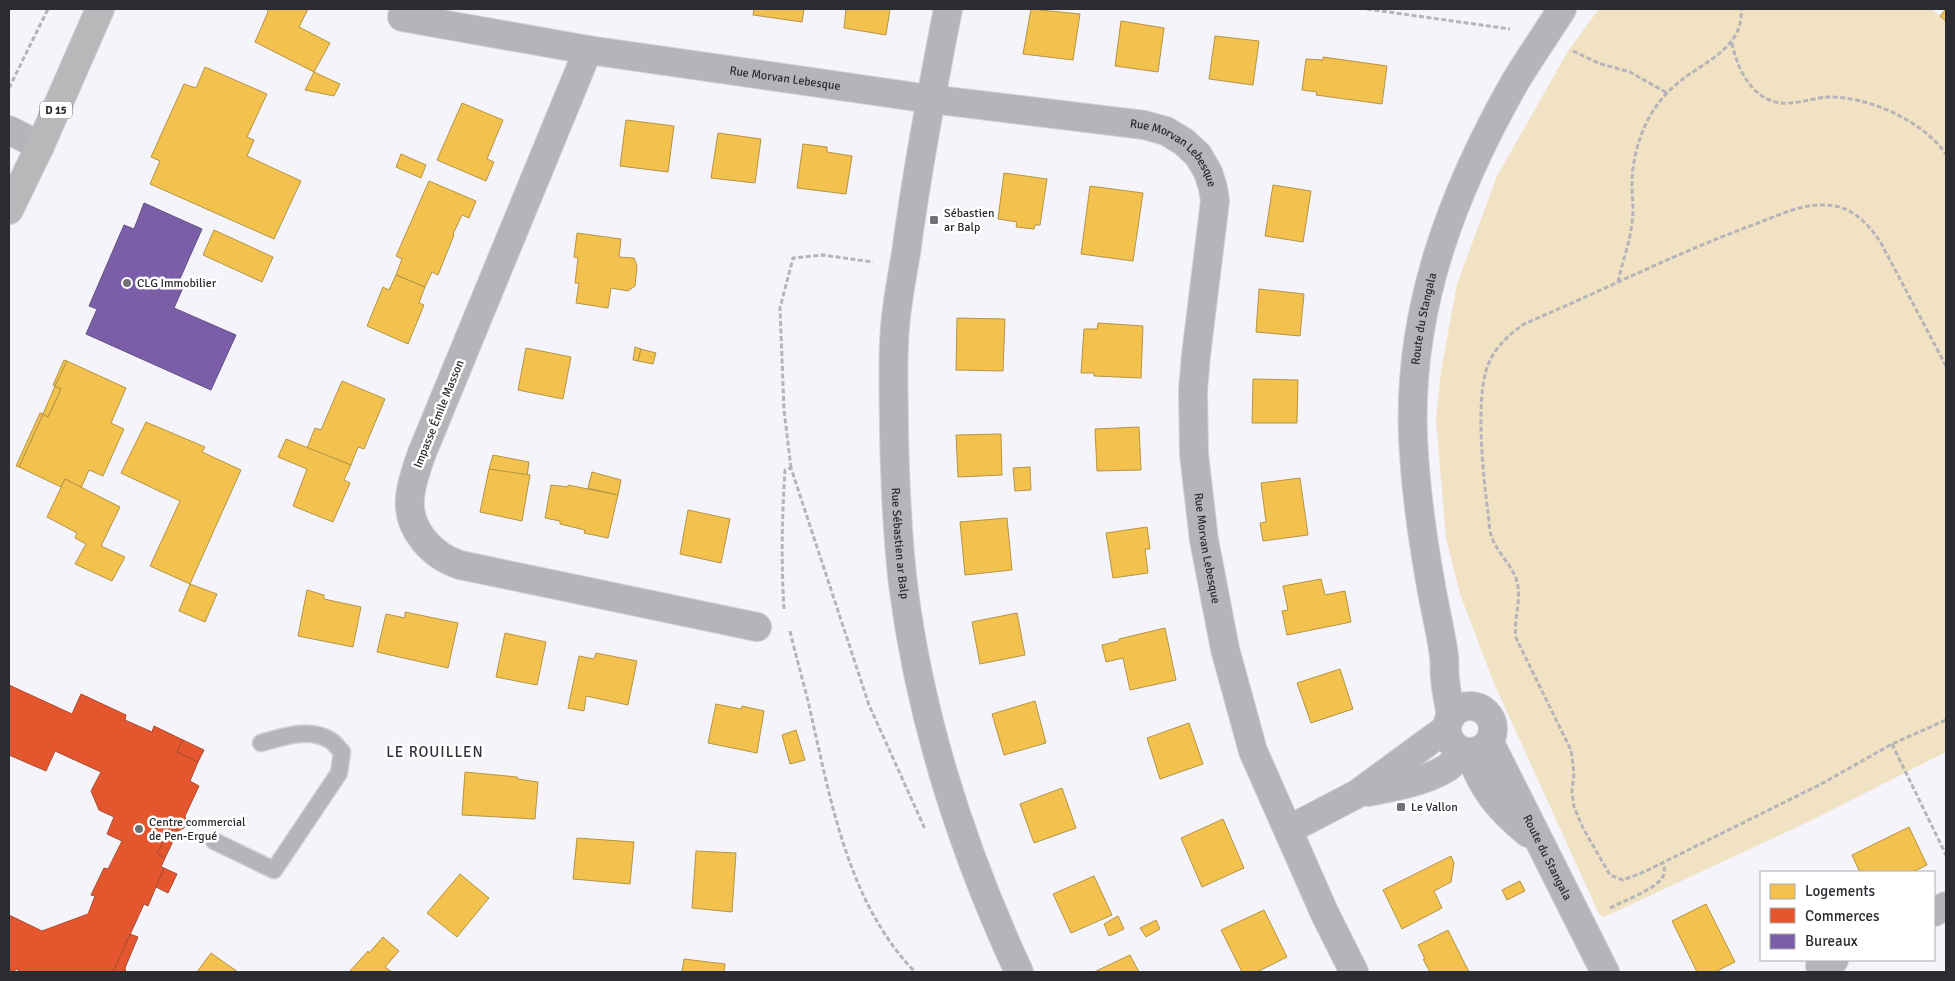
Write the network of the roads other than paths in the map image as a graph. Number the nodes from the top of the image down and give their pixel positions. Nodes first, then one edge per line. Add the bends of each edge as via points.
1 (100, 9) edge
2 (948, 9) edge
3 (1562, 9) edge
4 (402, 17) dead end
5 (588, 50) junction
6 (930, 99) junction
7 (9, 130) edge
8 (40, 146) junction
9 (9, 210) edge
10 (758, 627) road end
11 (1457, 717) junction
12 (261, 743) dead end
13 (1474, 749) junction
14 (1357, 794) junction
15 (1288, 830) junction
16 (214, 841) dead end
17 (1832, 961) edge
18 (1019, 972) edge
19 (1354, 972) edge
20 (1605, 972) edge
21 (1823, 972) edge

1 - 8 main road, D 15
2 - 6 street, Rue Sébastien ar Balp
3 - 11 street, Route du Stangala via 1516,80 1466,177 1434,266 1419,344 1413,435 1418,491 1445,678
4 - 5 street, Rue Morvan Lebesque
5 - 6 street, Rue Morvan Lebesque
5 - 10 street, Impasse Émile Masson via 422,453 410,497 412,518 428,546 450,562
6 - 15 street, Rue Morvan Lebesque via 1144,125 1166,131 1184,142 1208,172 1215,202 1193,390 1197,494 1217,616 1240,707 1256,759
6 - 18 street, Rue Sébastien ar Balp via 895,325 895,491 903,584 936,749 995,920
7 - 8 street
8 - 9 main road, D 15
11 - 13 street via 1451,742 1456,748
11 - 13 street via 1482,709 1492,720 1493,736
11 - 14 street
12 - 16 lane via 294,734 313,734 330,740 342,752 339,773 274,870
13 - 14 street via 1439,772
13 - 20 street, Route du Stangala via 1539,842
14 - 15 street
15 - 19 street, Rue Morvan Lebesque
17 - 21 street via 1820,966

